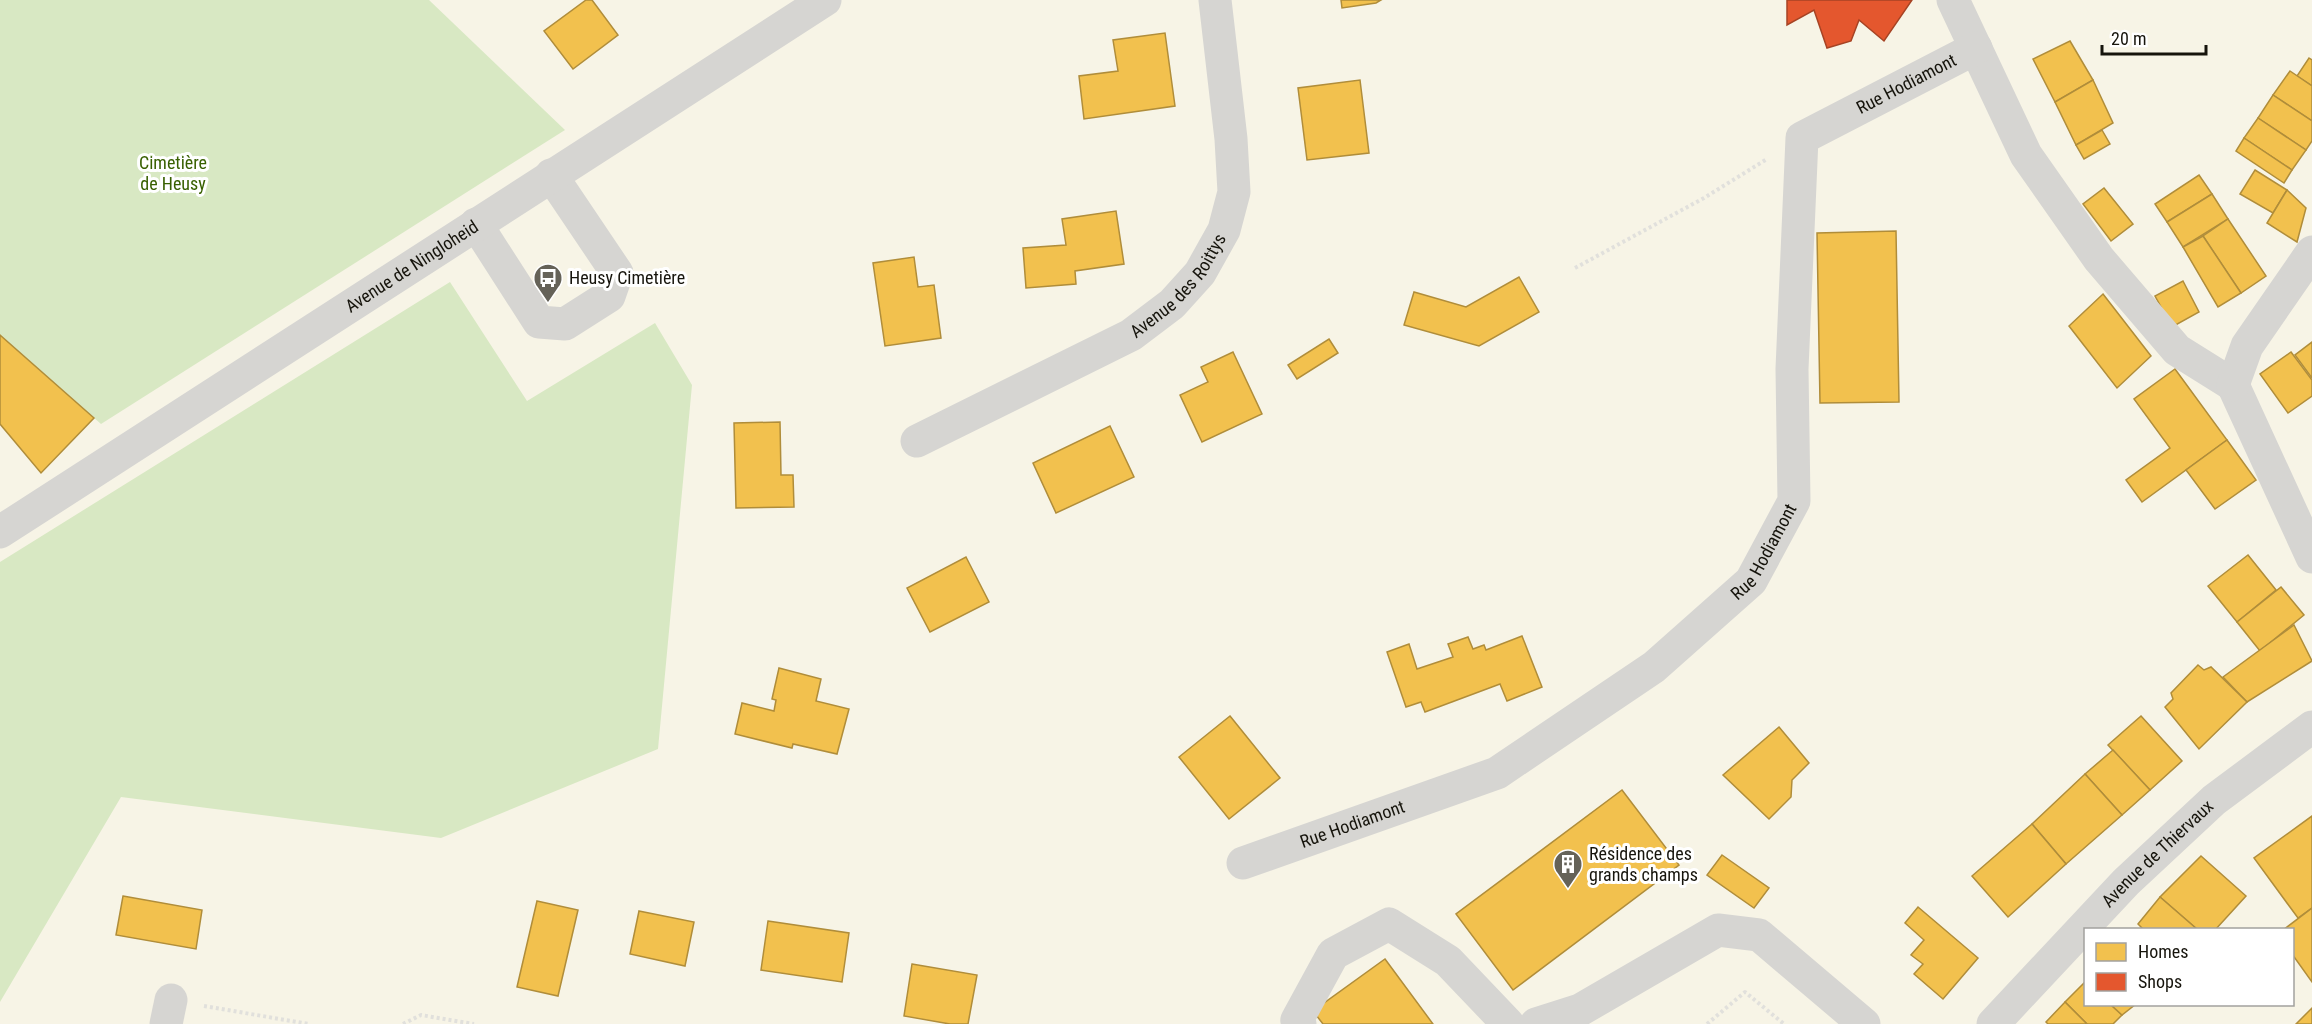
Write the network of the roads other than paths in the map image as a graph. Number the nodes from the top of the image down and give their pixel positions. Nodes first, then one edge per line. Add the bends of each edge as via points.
1 (825, 0) edge
2 (1215, 0) edge
3 (1953, 0) edge
4 (1976, 48) junction
5 (551, 175) junction
6 (476, 224) junction
7 (2312, 252) edge
8 (2233, 385) junction
9 (917, 441) dead end
10 (0, 532) edge
11 (2308, 538) edge
12 (2312, 727) edge
13 (1243, 864) dead end
14 (1300, 1024) edge
15 (1508, 1024) edge
16 (1536, 1024) edge
17 (1864, 1024) edge
18 (1994, 1024) edge

1 - 5 street, Avenue de Ningloheid
2 - 9 street, Avenue des Roittys via 1234,192 1224,230 1200,273 1172,304 1131,335
3 - 4 street, Rue Hodiamont
4 - 8 street, Rue Hodiamont via 2026,155 2099,259 2177,350
4 - 13 street, Rue Hodiamont via 1802,138 1792,369 1794,501 1750,581 1654,667 1497,773
5 - 6 street, Avenue de Ningloheid
5 - 6 street via 617,273 609,296 565,324 539,322
6 - 10 street, Avenue de Ningloheid
7 - 8 street via 2247,346
8 - 11 street
12 - 18 street, Avenue de Thiervaux via 2214,800 2174,837 2126,882
14 - 15 street via 1298,1020 1334,954 1389,924 1448,961
16 - 17 street via 1580,1010 1718,930 1759,935

